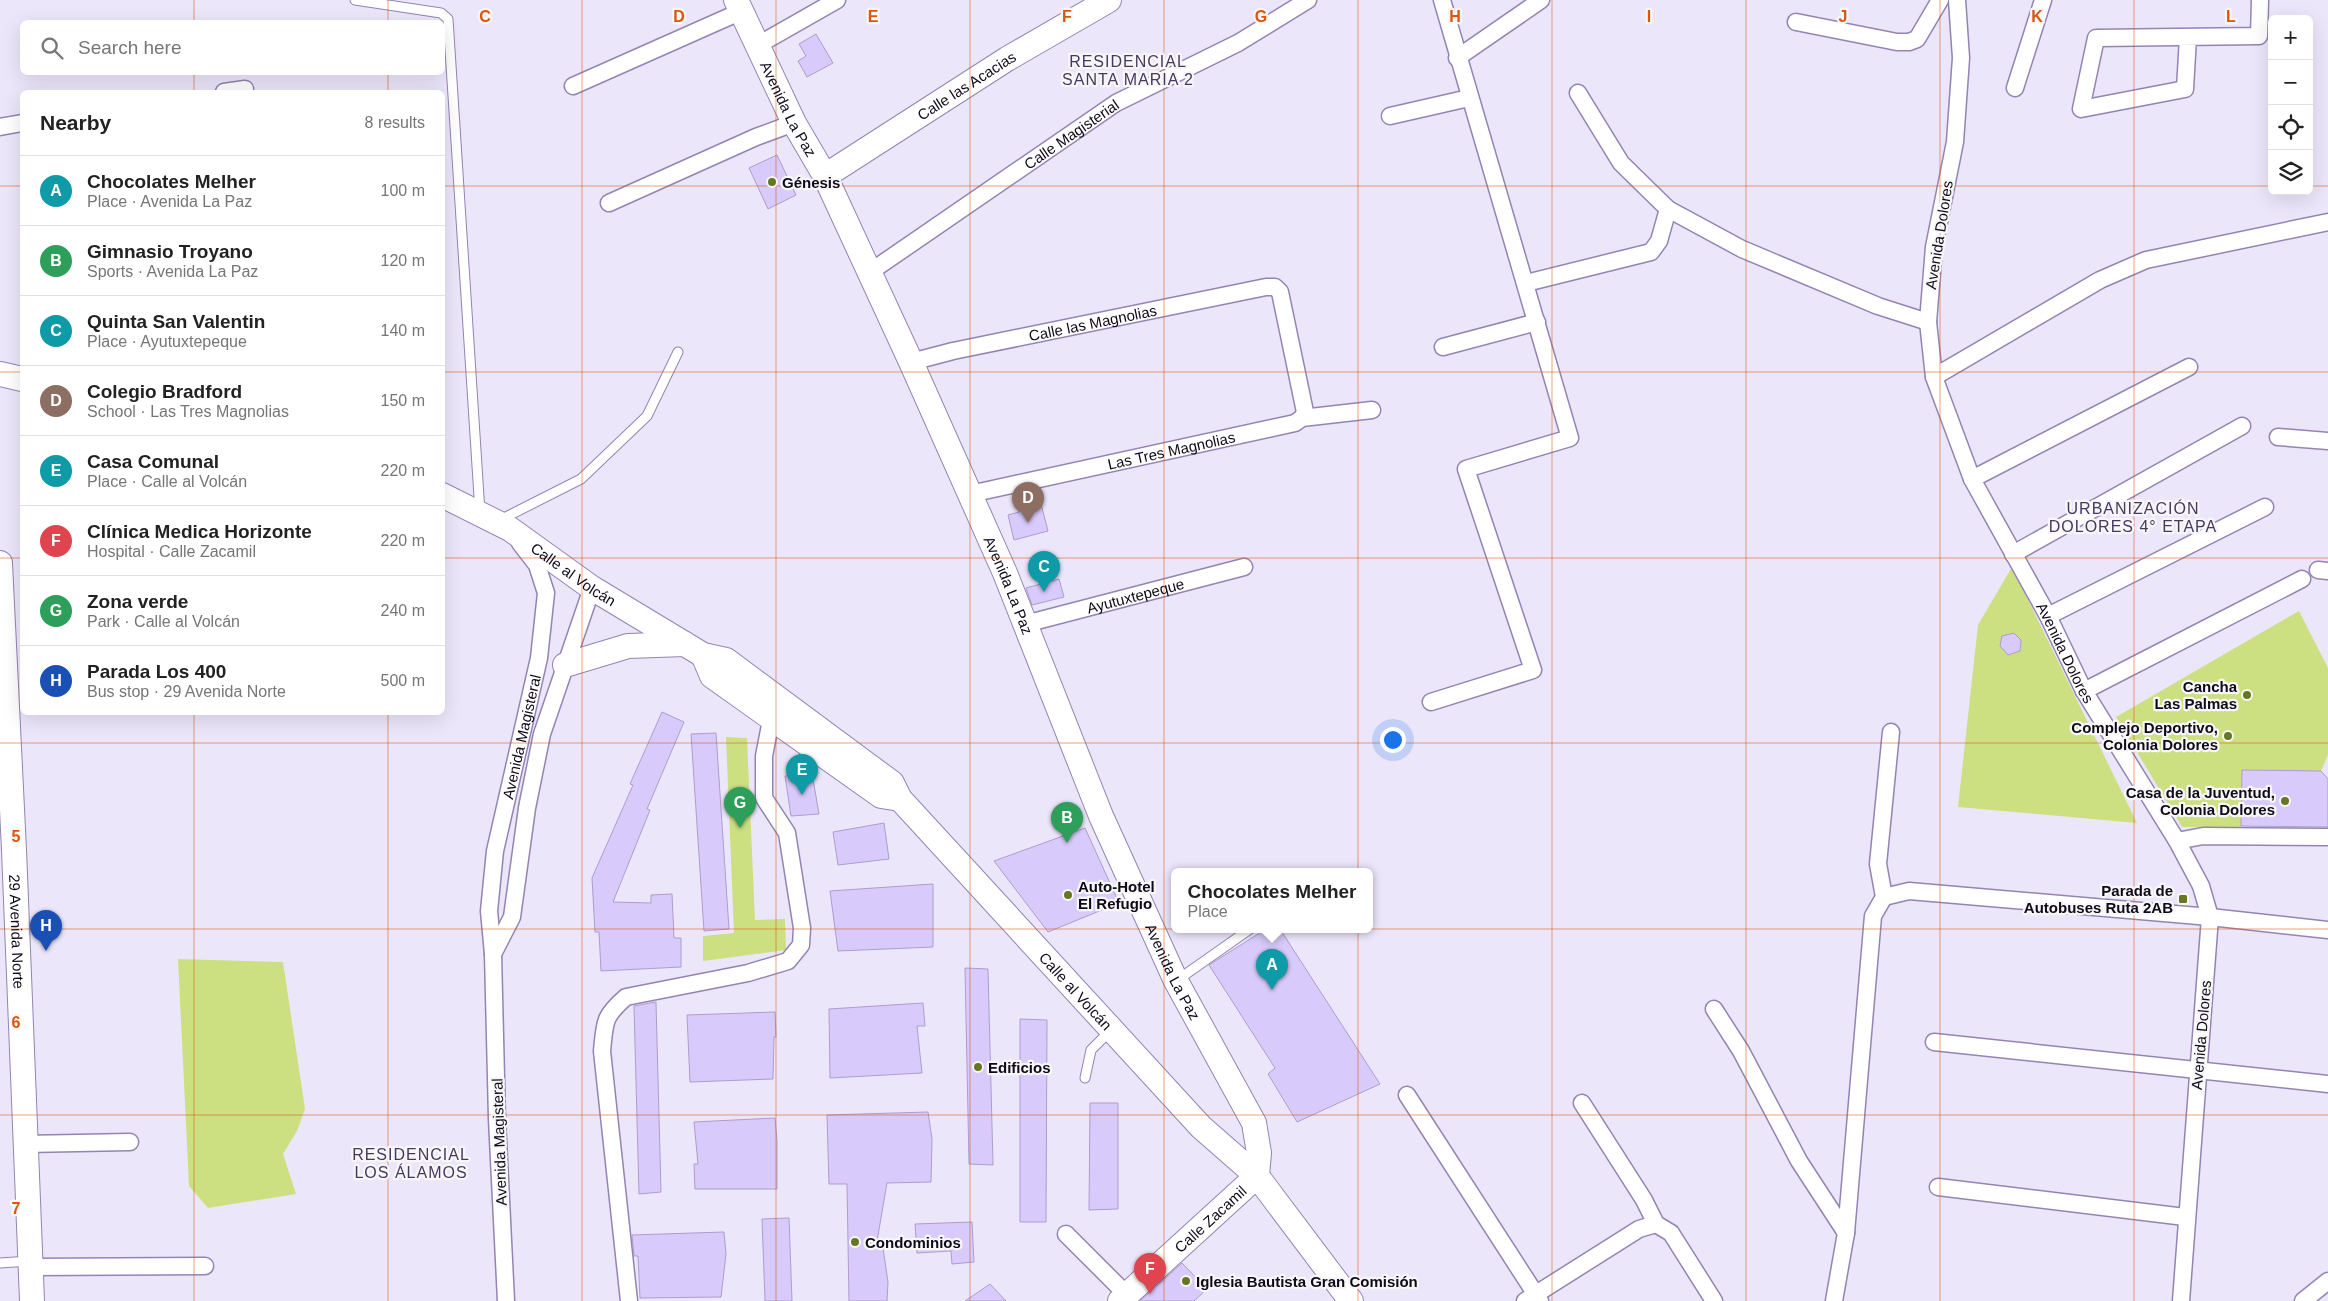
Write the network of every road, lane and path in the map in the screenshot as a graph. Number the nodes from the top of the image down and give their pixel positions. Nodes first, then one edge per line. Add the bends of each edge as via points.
1 (355, 0) edge
2 (837, 0) edge
3 (1109, 0) edge
4 (1308, 0) edge
5 (1442, 0) edge
6 (1541, 0) edge
7 (1940, 0) edge
8 (1957, 0) edge
9 (2043, 0) edge
10 (2260, 0) edge
11 (739, 6) edge
12 (1796, 22) dead end
13 (2188, 37) junction
14 (758, 46) junction
15 (1457, 58) junction
16 (573, 86) dead end
17 (2015, 88) dead end
18 (245, 89) dead end
19 (238, 90) edge
20 (1578, 93) dead end
21 (1469, 98) junction
22 (1390, 116) dead end
23 (20, 123) edge
24 (794, 123) junction
25 (0, 127) edge
26 (825, 176) junction
27 (609, 203) dead end
28 (1668, 209) junction
29 (2328, 222) edge
30 (870, 272) junction
31 (1526, 283) junction
32 (1537, 322) junction
33 (1928, 322) junction
34 (1443, 347) dead end
35 (678, 352) dead end
36 (911, 362) junction
37 (2189, 367) dead end
38 (0, 374) edge
39 (1934, 377) junction
40 (20, 379) edge
41 (1372, 410) dead end
42 (1302, 418) junction
43 (2242, 426) dead end
44 (2278, 437) dead end
45 (2328, 440) edge
46 (1972, 480) junction
47 (970, 494) junction
48 (445, 496) edge
49 (2265, 507) dead end
50 (496, 521) junction
51 (2013, 554) junction
52 (0, 563) edge
53 (1244, 567) dead end
54 (2302, 578) dead end
55 (592, 588) junction
56 (2048, 616) junction
57 (1025, 624) junction
58 (694, 650) junction
59 (540, 658) junction
60 (565, 665) junction
61 (2084, 691) junction
62 (1431, 702) dead end
63 (771, 720) junction
64 (1891, 732) dead end
65 (900, 799) junction
66 (2328, 837) edge
67 (2177, 841) junction
68 (7, 850) edge
69 (1884, 897) junction
70 (2210, 917) junction
71 (2328, 930) edge
72 (1244, 933) edge
73 (493, 954) junction
74 (1176, 981) junction
75 (1714, 1009) dead end
76 (1111, 1030) junction
77 (1934, 1042) dead end
78 (2198, 1070) junction
79 (1085, 1078) dead end
80 (2328, 1084) edge
81 (1407, 1096) dead end
82 (1582, 1103) dead end
83 (130, 1142) dead end
84 (25, 1144) junction
85 (1257, 1176) junction
86 (1938, 1187) dead end
87 (2185, 1217) junction
88 (1656, 1224) junction
89 (1846, 1233) junction
90 (1066, 1234) dead end
91 (0, 1263) edge
92 (30, 1264) junction
93 (205, 1266) dead end
94 (2328, 1281) edge
95 (1124, 1298) edge
96 (1533, 1299) edge
97 (32, 1301) edge
98 (506, 1301) edge
99 (629, 1301) edge
100 (1351, 1301) edge
101 (1714, 1301) edge
102 (1834, 1301) edge
103 (2180, 1301) edge
104 (2303, 1301) edge

1 - 50 lane via 441,13 448,19
2 - 14 street
3 - 26 main road, Calle las Acacias via 1007,59
4 - 30 street, Calle Magisterial via 1238,43 1116,103
5 - 15 street
6 - 15 street
7 - 12 street via 1916,38 1908,42
8 - 33 street, Avenida Dolores via 1961,58 1955,142 1934,247
9 - 17 street
10 - 13 street via 2259,36
11 - 14 main road, Avenida La Paz
11 - 16 street
13 - 13 street via 2096,38 2081,109 2184,89
14 - 24 main road, Avenida La Paz
15 - 21 street
18 - 19 street
20 - 28 street via 1621,163
21 - 22 street
21 - 31 street
23 - 25 street
24 - 26 main road, Avenida La Paz
24 - 27 street
26 - 30 main road, Avenida La Paz
28 - 31 street via 1659,241 1651,252
28 - 33 street via 1742,248 1878,306
29 - 39 street via 2146,260 2100,280
30 - 36 main road, Avenida La Paz
31 - 32 street
32 - 34 street
32 - 62 street via 1570,438 1466,469 1533,670
33 - 39 street, Avenida Dolores
35 - 50 lane via 647,416 581,480
36 - 42 street, Calle las Magnolias via 1275,287 1280,292 1304,412
36 - 47 main road, Avenida La Paz
37 - 46 street
38 - 40 main road
39 - 46 street, Avenida Dolores
41 - 42 street, Las Tres Magnolias
42 - 47 street, Las Tres Magnolias via 1295,423
43 - 51 street
44 - 45 street
46 - 51 street, Avenida Dolores
47 - 57 main road, Avenida La Paz
48 - 50 main road, Calle al Volcán
49 - 56 street
50 - 55 main road, Calle al Volcán
50 - 59 street, Avenida Magisteral via 537,566 543,578 546,593
51 - 56 street, Avenida Dolores
52 - 68 main road, 29 Avenida Norte
53 - 57 street, Ayutuxtepeque
54 - 61 street
55 - 58 main road, Calle al Volcán
55 - 60 street, Avenida Magisteral
56 - 61 street, Avenida Dolores
57 - 74 main road, Avenida La Paz via 1101,816
58 - 60 main road via 628,646
58 - 63 main road via 712,676
58 - 65 main road, Calle al Volcán via 726,660 892,783
59 - 60 street
59 - 73 street, Avenida Magisteral via 496,851 489,911
60 - 73 street, Avenida Magisteral via 542,734 527,808 512,917
61 - 67 street, Avenida Dolores
63 - 65 main road via 880,796
63 - 99 street via 764,756 764,798 787,833 802,928 801,945 788,961 748,973 626,997 610,1010 604,1024 602,1051
64 - 69 street via 1878,864
65 - 76 main road, Calle al Volcán
66 - 67 street via 2203,836
67 - 70 street, Avenida Dolores via 2202,886
68 - 84 main road, 29 Avenida Norte
69 - 70 street via 1908,891
69 - 89 street via 1873,916
70 - 71 street
70 - 78 street, Avenida Dolores
72 - 74 lane
73 - 98 street, Avenida Magisteral
74 - 85 main road, Avenida La Paz via 1254,1122 1259,1153
75 - 89 street via 1741,1051 1800,1160
76 - 79 lane via 1091,1050
76 - 85 main road, Calle al Volcán via 1201,1127
77 - 78 street
78 - 80 street
78 - 87 street, Avenida Dolores
81 - 96 street
82 - 88 street
83 - 84 street
84 - 92 main road, 29 Avenida Norte
85 - 95 main road, Calle Zacamil
85 - 100 main road, Calle al Volcán
86 - 87 street
87 - 103 street, Avenida Dolores
88 - 96 street via 1639,1229
88 - 101 street via 1671,1234
89 - 102 street
90 - 95 street
91 - 92 lane
92 - 93 street
92 - 97 main road, 29 Avenida Norte
94 - 104 street

